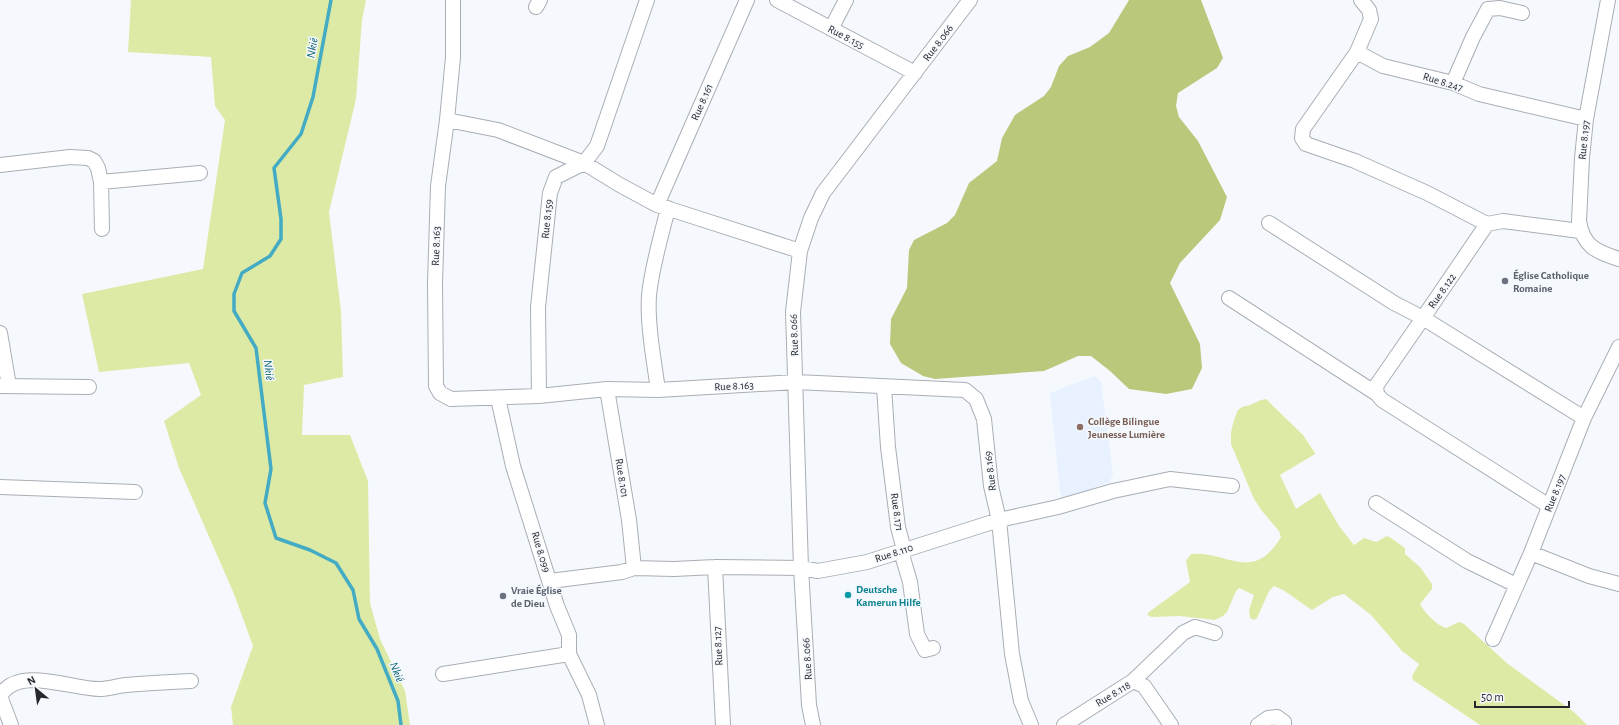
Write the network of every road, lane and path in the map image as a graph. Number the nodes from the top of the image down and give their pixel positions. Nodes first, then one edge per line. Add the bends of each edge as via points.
1 (453, 0) edge
2 (646, 0) edge
3 (747, 0) edge
4 (776, 0) edge
5 (846, 0) edge
6 (970, 0) edge
7 (1361, 0) edge
8 (1608, 0) edge
9 (1522, 13) dead end
10 (831, 29) junction
11 (1357, 52) junction
12 (915, 73) junction
13 (1453, 83) junction
14 (1586, 119) junction
15 (447, 120) junction
16 (584, 163) junction
17 (0, 165) edge
18 (200, 173) dead end
19 (101, 182) junction
20 (663, 206) junction
21 (1269, 223) dead end
22 (1487, 224) junction
23 (102, 229) dead end
24 (1580, 231) junction
25 (800, 251) junction
26 (1619, 259) edge
27 (1229, 298) dead end
28 (1423, 318) junction
29 (0, 333) edge
30 (1619, 347) edge
31 (796, 382) junction
32 (4, 386) edge
33 (89, 387) dead end
34 (884, 387) junction
35 (607, 389) junction
36 (658, 390) junction
37 (1377, 394) junction
38 (539, 396) junction
39 (498, 398) junction
40 (1584, 418) junction
41 (1232, 486) dead end
42 (0, 487) edge
43 (135, 492) dead end
44 (1376, 503) dead end
45 (1549, 506) junction
46 (999, 520) junction
47 (904, 550) junction
48 (1531, 553) junction
49 (715, 567) junction
50 (634, 568) junction
51 (801, 568) junction
52 (550, 581) junction
53 (1619, 584) edge
54 (1516, 585) junction
55 (1215, 633) dead end
56 (1493, 639) dead end
57 (933, 648) dead end
58 (569, 654) junction
59 (444, 674) dead end
60 (191, 681) dead end
61 (1133, 681) junction
62 (0, 696) edge
63 (11, 725) edge
64 (597, 725) edge
65 (723, 725) edge
66 (813, 725) edge
67 (1031, 725) edge
68 (1064, 725) edge
69 (1171, 725) edge
70 (1258, 725) edge
71 (1284, 725) edge

1 - 15 street via 453,57
2 - 16 street, Rue 8.159 via 597,146
3 - 20 street, Rue 8.161
4 - 10 street, Rue 8.155
5 - 10 street
6 - 12 street, Rue 8.066
7 - 11 street via 1368,10 1370,19
8 - 14 street, Rue 8.197
9 - 13 street via 1500,8 1488,9
10 - 12 street, Rue 8.155
11 - 13 street, Rue 8.247 via 1383,66
11 - 22 street via 1303,129 1302,138 1306,144 1355,160
12 - 25 street, Rue 8.066 via 823,193
13 - 14 street, Rue 8.247 via 1479,94
14 - 24 street, Rue 8.197 via 1580,189
15 - 16 street via 498,130
15 - 39 street, Rue 8.163 via 438,186 435,283 436,386 440,393 451,398
16 - 20 street via 620,185
16 - 38 street, Rue 8.159 via 556,177 550,193 538,307
17 - 19 street via 70,157 88,158 94,161 98,168
18 - 19 street
19 - 23 street
20 - 25 street
20 - 36 street, Rue 8.161 via 649,296 651,338
21 - 28 street via 1394,304
22 - 24 street via 1503,221
22 - 28 street, Rue 8.122
24 - 26 street via 1586,242 1596,250
25 - 31 street, Rue 8.066 via 793,312
27 - 37 street
28 - 37 street via 1376,386
28 - 40 street, Rue 8.122
29 - 32 street
30 - 40 street, Rue 8.197
31 - 34 street, Rue 8.169
31 - 36 street, Rue 8.163
31 - 51 street, Rue 8.066
32 - 33 street
34 - 46 street, Rue 8.169 via 965,390 976,399 984,419 991,486
34 - 47 street, Rue 8.171 via 888,447 898,527
35 - 36 street, Rue 8.163
35 - 38 street, Rue 8.163
35 - 50 street, Rue 8.101 via 629,520
37 - 45 street via 1382,400
38 - 39 street, Rue 8.163
39 - 52 street, Rue 8.099 via 513,466
40 - 45 street, Rue 8.197
41 - 46 street, Rue 8.110 via 1170,479 1113,490 1058,507
42 - 43 street
44 - 54 street via 1467,561
45 - 48 street, Rue 8.197
46 - 47 street, Rue 8.110
46 - 67 street, Rue 8.169 via 1012,654 1021,701
47 - 51 street, Rue 8.110 via 867,562 818,571
47 - 57 street, Rue 8.171 via 903,558 910,582 918,634 924,650
48 - 53 street via 1589,576
48 - 54 street, Rue 8.197
49 - 50 street, Rue 8.110
49 - 51 street, Rue 8.110
49 - 65 street, Rue 8.127
50 - 52 street, Rue 8.110 via 622,572
51 - 66 street, Rue 8.066 via 809,705
52 - 58 street, Rue 8.099 via 569,635
54 - 56 street, Rue 8.197
55 - 61 street via 1195,626 1183,633
58 - 59 street
58 - 64 street, Rue 8.099 via 589,694
60 - 62 street via 100,689 82,688 47,680 26,681 10,685
61 - 68 street, Rue 8.118
61 - 69 street, Rue 8.118 via 1144,686
62 - 63 street
70 - 71 street via 1268,718 1277,717

